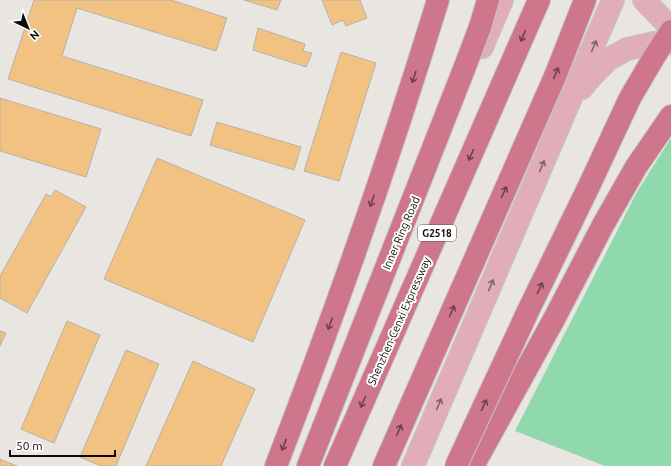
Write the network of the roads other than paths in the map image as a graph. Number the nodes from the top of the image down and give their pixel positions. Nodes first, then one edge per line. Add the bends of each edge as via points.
1 (429, 0) edge
2 (438, 0) edge
3 (488, 0) edge
4 (502, 0) edge
5 (539, 0) edge
6 (585, 0) edge
7 (613, 0) edge
8 (644, 0) edge
9 (671, 30) edge
10 (671, 43) edge
11 (420, 57) junction
12 (568, 106) junction
13 (671, 116) edge
14 (276, 466) edge
15 (300, 466) edge
16 (308, 466) edge
17 (335, 466) edge
18 (384, 466) edge
19 (412, 466) edge
20 (456, 466) edge
21 (473, 466) edge

1 - 11 highway
2 - 11 highway
3 - 16 highway, bridge via 466,64
4 - 15 main road, Inner Ring Road
5 -> 17 highway, Shenzhen-Cenxi Expressway / G2518
18 -> 6 highway via 556,74
12 -> 7 main road
8 - 9 main road
20 -> 9 highway, bridge via 630,98
10 - 12 main road via 654,43 627,49 609,60 591,77
11 -> 14 highway via 334,311
19 -> 12 main road
13 - 21 highway via 636,167

